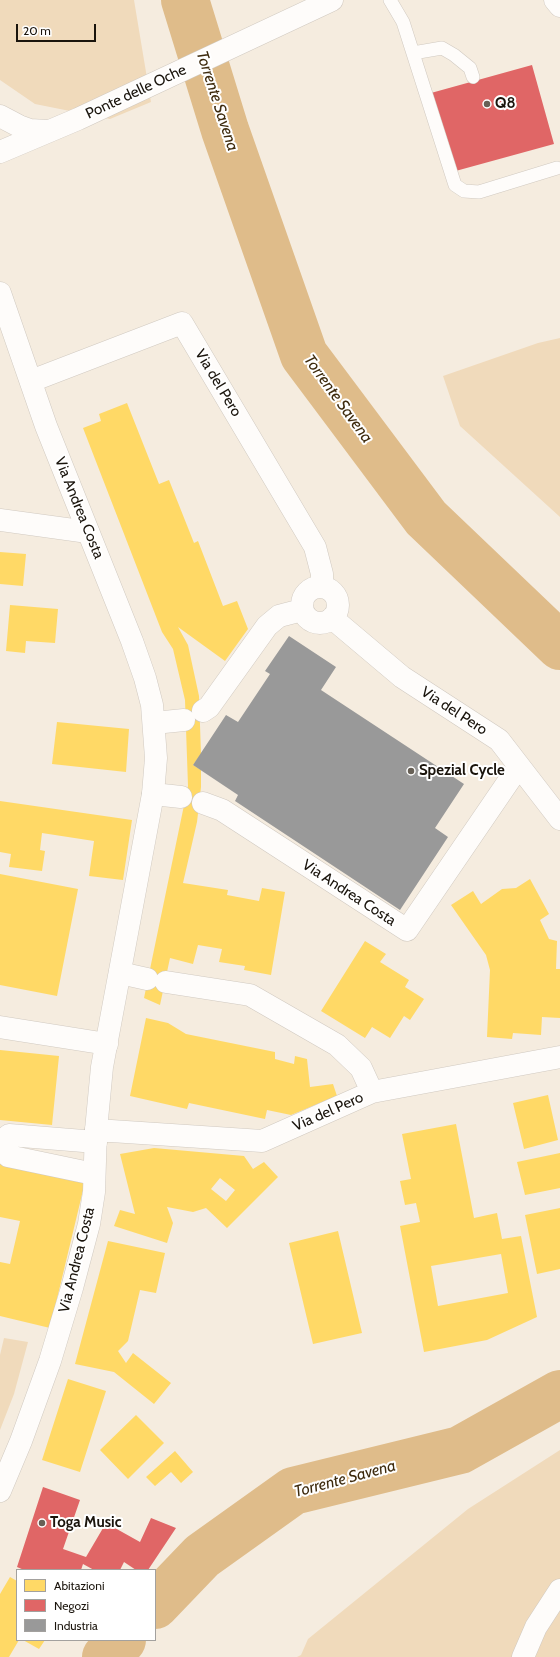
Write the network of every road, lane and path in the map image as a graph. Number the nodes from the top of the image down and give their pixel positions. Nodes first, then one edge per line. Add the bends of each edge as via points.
1 (332, 0) edge
2 (390, 0) edge
3 (555, 0) edge
4 (560, 6) edge
5 (413, 53) junction
6 (473, 77) dead end
7 (0, 116) edge
8 (47, 131) junction
9 (0, 152) edge
10 (557, 168) dead end
11 (0, 293) edge
12 (31, 381) junction
13 (0, 520) edge
14 (88, 532) junction
15 (322, 586) junction
16 (302, 610) junction
17 (332, 618) junction
18 (154, 723) junction
19 (519, 766) junction
20 (153, 794) junction
21 (181, 797) dead end
22 (203, 803) dead end
23 (560, 819) edge
24 (120, 973) junction
25 (0, 1027) edge
26 (107, 1044) junction
27 (560, 1057) edge
28 (372, 1092) junction
29 (96, 1136) junction
30 (0, 1144) edge
31 (94, 1174) junction
32 (0, 1491) edge
33 (560, 1590) edge
34 (522, 1657) edge

1 - 8 street, Ponte delle Oche via 78,119
2 - 5 lane via 403,22
3 - 4 street
5 - 6 lane via 442,48 470,68
5 - 10 lane via 455,185 464,192 479,192 502,178
7 - 8 street, Ponte delle Oche via 30,130
8 - 9 street, Ponte delle Oche
11 - 12 street, Via Andrea Costa
12 - 14 street, Via Andrea Costa
12 - 15 street, Via del Pero via 182,323 315,547 322,574
13 - 14 street
14 - 18 street, Via Andrea Costa via 145,678
15 - 16 street via 306,593 302,598
15 - 17 street via 332,591 338,602 336,614
16 - 17 street via 309,620 315,623
16 - 18 street via 279,616 267,626 209,707 194,715
17 - 19 street, Via del Pero via 402,677 499,740
18 - 20 street, Via Andrea Costa via 156,758
19 - 22 street, Via Andrea Costa via 407,930 222,810
19 - 23 street, Via del Pero
20 - 21 street
20 - 24 street, Via Andrea Costa
24 - 26 street, Via Andrea Costa
24 - 28 street via 250,995 337,1045 361,1068
25 - 26 street
26 - 29 street, Via Andrea Costa via 99,1087
27 - 28 street, Via del Pero
28 - 29 street, Via del Pero via 262,1141
29 - 30 street, Via del Pero via 9,1135
29 - 31 street, Via Andrea Costa
30 - 31 street via 8,1156
31 - 32 street, Via Andrea Costa via 89,1224 72,1288 50,1361
33 - 34 street via 536,1627

